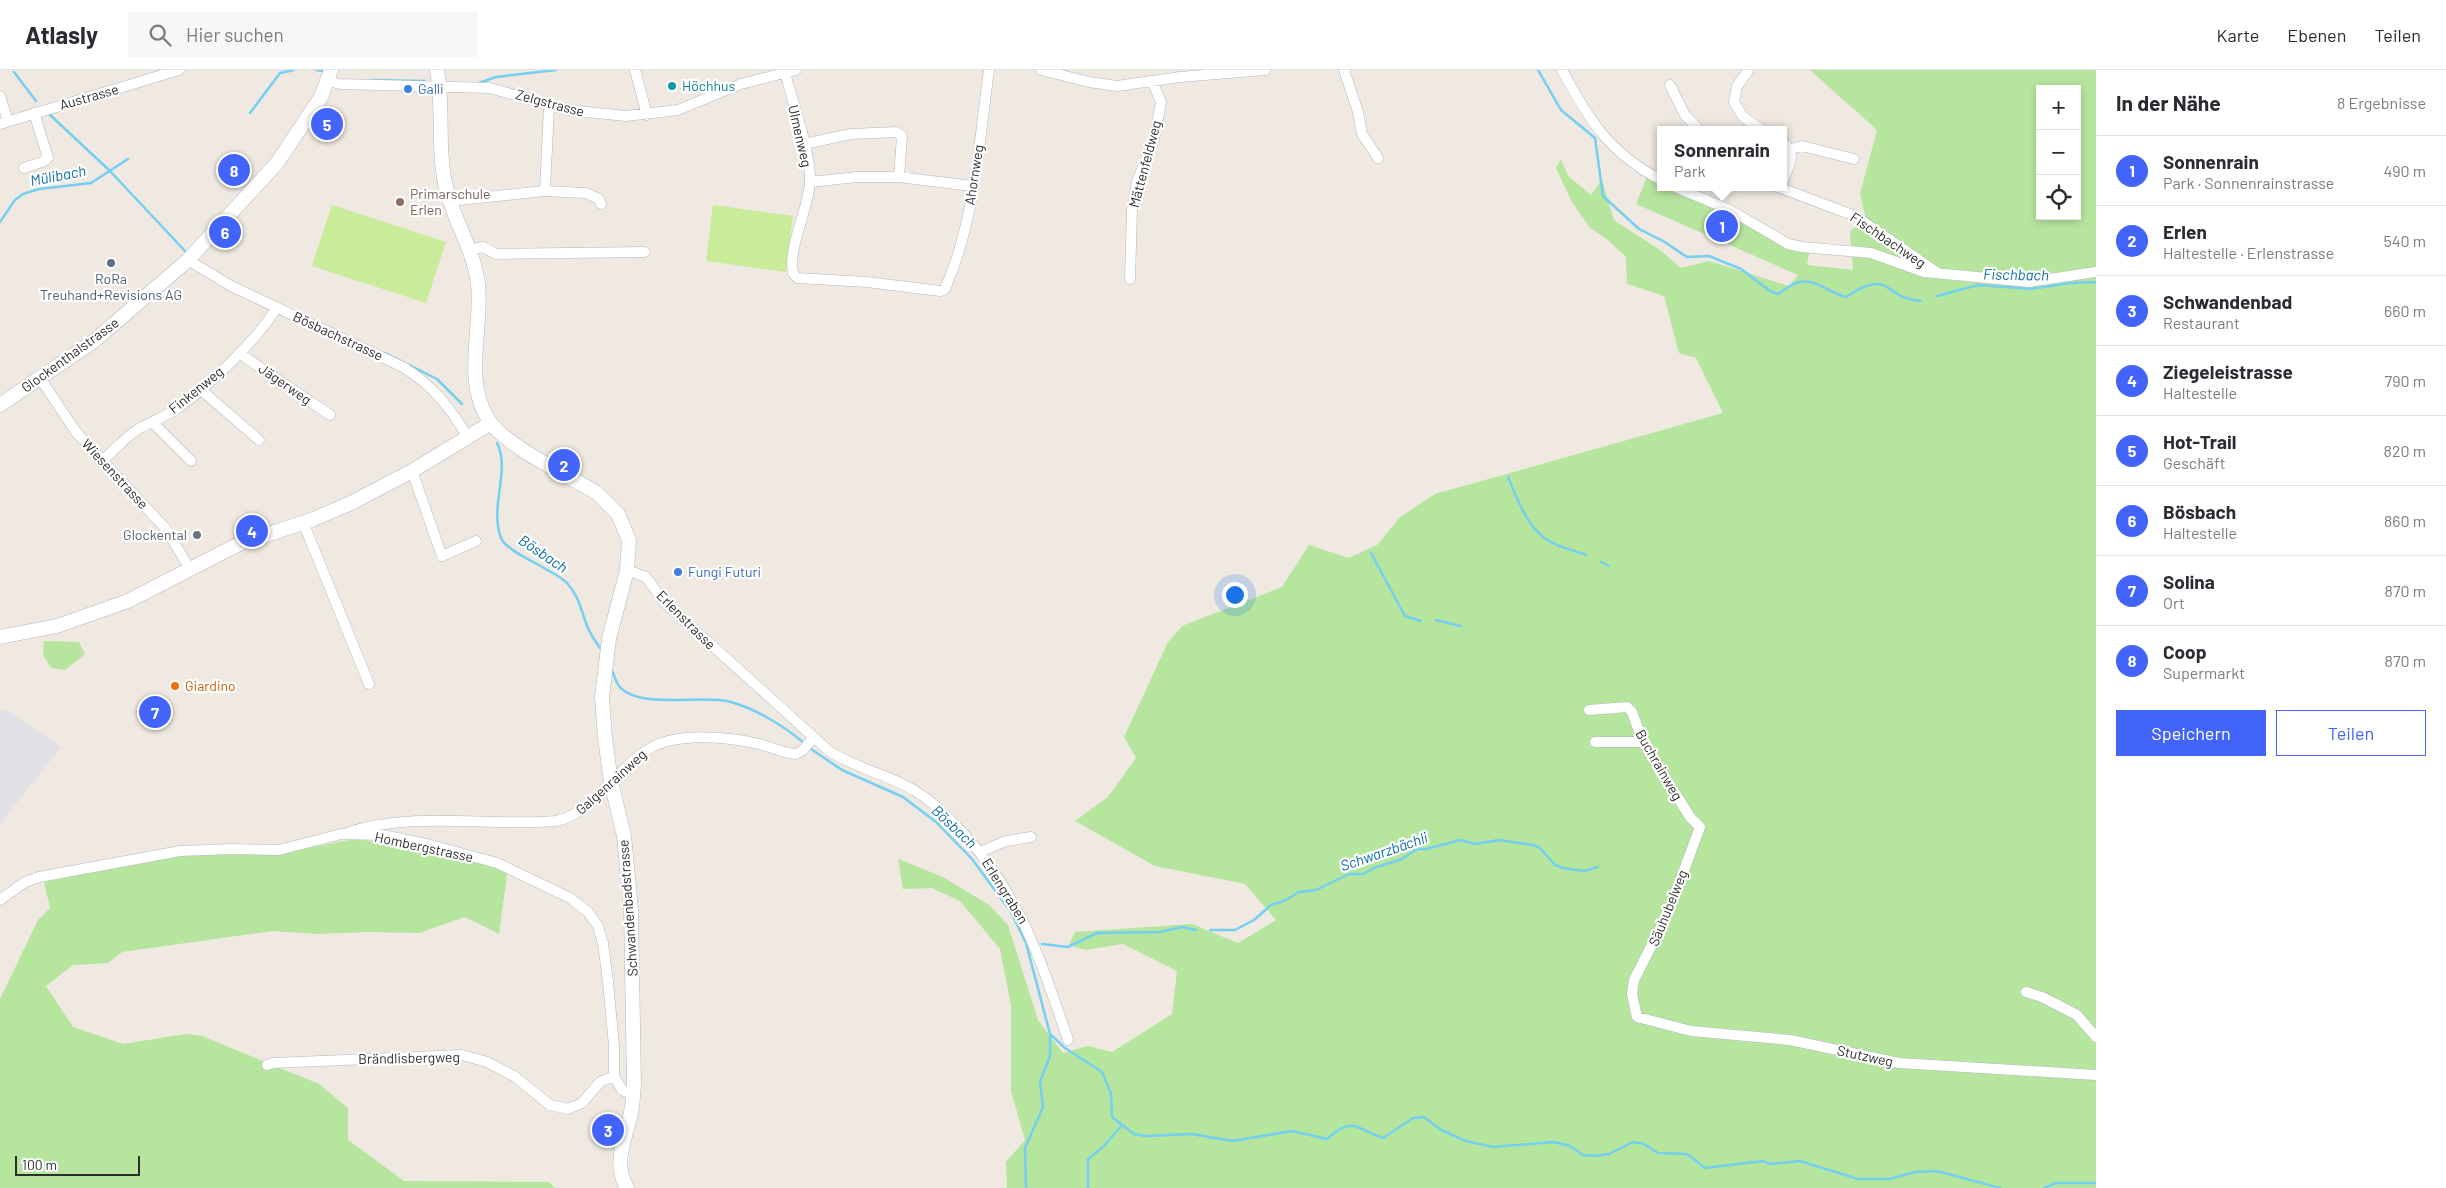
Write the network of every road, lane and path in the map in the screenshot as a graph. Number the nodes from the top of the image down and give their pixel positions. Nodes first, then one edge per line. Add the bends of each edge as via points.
1 (179, 70) edge
2 (437, 70) edge
3 (635, 70) edge
4 (796, 70) edge
5 (988, 70) edge
6 (1041, 70) edge
7 (1265, 70) edge
8 (1344, 70) edge
9 (1562, 70) edge
10 (1748, 71) dead end
11 (785, 73) junction
12 (329, 76) edge
13 (1152, 81) junction
14 (1670, 85) dead end
15 (439, 86) junction
16 (0, 96) edge
17 (549, 106) junction
18 (34, 113) junction
19 (646, 115) junction
20 (4, 122) edge
21 (1695, 126) edge
22 (1756, 126) edge
23 (804, 144) junction
24 (1787, 146) edge
25 (1378, 158) dead end
26 (1854, 159) dead end
27 (24, 168) dead end
28 (1787, 169) edge
29 (899, 177) junction
30 (1657, 178) edge
31 (810, 182) junction
32 (972, 186) junction
33 (1787, 188) edge
34 (1685, 191) edge
35 (545, 192) junction
36 (449, 201) junction
37 (601, 204) dead end
38 (469, 250) junction
39 (645, 252) dead end
40 (188, 260) junction
41 (2096, 272) edge
42 (1941, 276) junction
43 (950, 277) joint
44 (1130, 279) dead end
45 (277, 307) junction
46 (239, 353) junction
47 (40, 378) junction
48 (200, 389) junction
49 (0, 405) edge
50 (330, 415) dead end
51 (152, 422) junction
52 (491, 423) junction
53 (467, 436) junction
54 (258, 440) dead end
55 (103, 460) junction
56 (191, 461) dead end
57 (412, 470) junction
58 (303, 522) junction
59 (476, 542) dead end
60 (190, 569) junction
61 (627, 570) junction
62 (0, 637) edge
63 (369, 684) dead end
64 (1589, 710) dead end
65 (1594, 742) dead end
66 (1643, 742) junction
67 (808, 743) junction
68 (611, 782) junction
69 (1700, 827) joint
70 (341, 834) junction
71 (1031, 837) dead end
72 (980, 852) junction
73 (0, 900) edge
74 (2026, 992) dead end
75 (1637, 1017) joint
76 (2096, 1037) edge
77 (1068, 1040) dead end
78 (267, 1065) dead end
79 (2096, 1075) edge
80 (614, 1076) junction
81 (633, 1095) junction
82 (627, 1188) edge

1 - 18 street, Austrasse
2 - 15 street
3 - 19 street
4 - 11 street, Zelgstrasse
5 - 32 street, Ahornweg
6 - 13 street via 1117,86
7 - 13 street
8 - 25 street via 1362,134
9 - 30 street via 1580,104 1612,145 1633,165
10 - 22 street via 1737,86 1734,102 1743,117
11 - 19 street, Zelgstrasse via 740,84 678,110
11 - 23 street, Ulmenweg
12 - 15 street, Zelgstrasse via 340,84
12 - 40 street, Glockenthalstrasse via 312,111 282,156
13 - 44 street, Mättenfeldweg via 1161,102 1154,140 1137,182 1132,210
14 - 21 street via 1685,115
15 - 17 street, Zelgstrasse via 496,88
15 - 36 street via 441,158
16 - 20 street
17 - 19 street, Zelgstrasse via 598,115
17 - 35 street
18 - 20 street, Austrasse
18 - 27 street via 48,158
23 - 29 street via 851,134 896,132 902,136
23 - 31 street, Ulmenweg
24 - 26 street via 1806,147
24 - 28 street via 1792,155
29 - 31 street
29 - 32 street
31 - 43 street, Ulmenweg via 793,258 793,273 797,278 940,291 945,289
32 - 43 street, Ahornweg via 965,226
33 - 42 street, Fischbachweg via 1855,216
34 - 42 street via 1730,210 1788,244 1871,253
35 - 36 street
35 - 37 street via 586,193
36 - 38 street
38 - 39 street via 482,247 496,254
38 - 52 street via 479,294 476,375 481,400
40 - 45 street, Bösbachstrasse via 231,286
40 - 47 street, Glockenthalstrasse via 97,338
41 - 42 street via 2029,282
45 - 46 street, Finkenweg
45 - 53 street, Bösbachstrasse via 419,377 446,402
46 - 48 street, Finkenweg
46 - 50 street, Jägerweg
47 - 49 street, Glockenthalstrasse
47 - 55 street, Wiesenstrasse via 76,432
48 - 51 street, Finkenweg via 179,407
48 - 54 street
51 - 55 street, Finkenweg via 133,432
51 - 56 street
52 - 53 street
52 - 61 street via 512,442 597,493 608,503 626,531 630,552
53 - 57 street
55 - 60 street, Wiesenstrasse via 166,529
57 - 58 street via 335,511
57 - 59 street via 442,556
58 - 60 street via 239,544
58 - 63 street
60 - 62 street via 137,598 107,610 56,626
61 - 67 street, Erlenstrasse via 646,578 665,603
61 - 68 street, Schwandenbadstrasse via 609,639 603,685 603,717
64 - 66 street, Buchrainweg via 1627,707
65 - 66 street
66 - 69 street, Buchrainweg via 1690,817
67 - 68 street, Galgenrainweg via 792,754 727,739 670,740 644,751
67 - 72 street, Erlengraben via 904,785 927,799
68 - 70 street, Galgenrainweg via 573,816 556,821 372,825
68 - 81 street, Schwandenbadstrasse via 624,836 631,909
69 - 75 street, Säuhubelweg via 1669,911 1634,980 1632,994
70 - 73 street, Hombergstrasse via 279,850 180,851 39,877 25,882
70 - 80 street, Hombergstrasse via 383,836 497,863 557,890 581,906 594,919 603,943
71 - 72 street via 1006,841
72 - 77 street, Erlengraben via 1027,926
74 - 76 street via 2077,1015
75 - 79 street, Stutzweg via 1691,1031 1790,1040 1899,1063
78 - 80 street, Brändlisbergweg via 462,1055 487,1062 514,1076 550,1104 568,1109 582,1103 600,1082
80 - 81 street via 622,1090
81 - 82 street, Schwandenbadstrasse via 620,1161 620,1172

